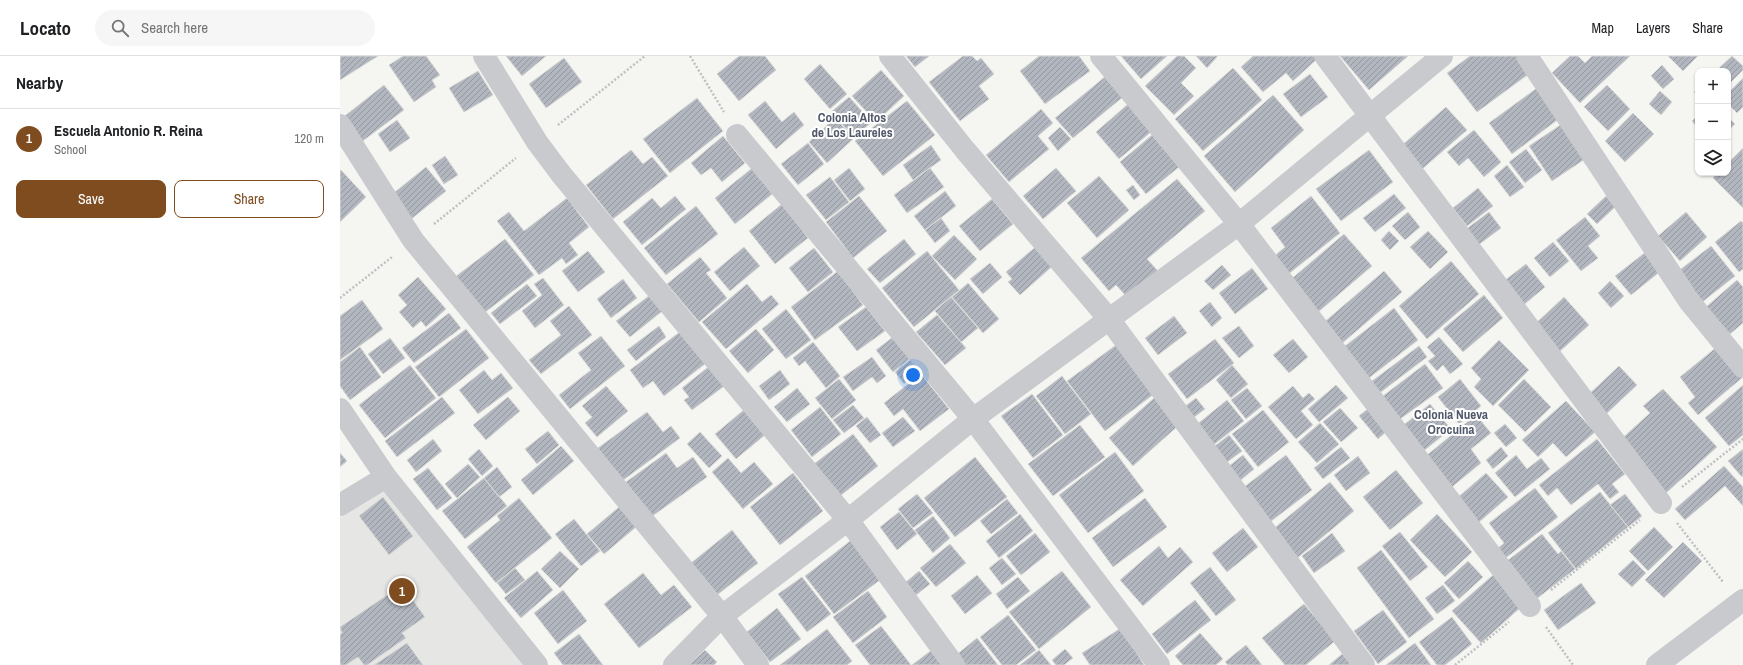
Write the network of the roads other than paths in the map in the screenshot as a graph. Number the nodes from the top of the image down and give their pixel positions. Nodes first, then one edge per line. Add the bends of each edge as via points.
1 (484, 56) edge
2 (890, 56) edge
3 (1101, 56) edge
4 (1325, 56) edge
5 (1442, 56) edge
6 (1527, 56) edge
7 (1369, 116) junction
8 (340, 125) edge
9 (737, 135) road end
10 (1239, 224) junction
11 (1110, 319) junction
12 (1743, 367) edge
13 (340, 409) edge
14 (973, 419) junction
15 (386, 477) junction
16 (1661, 503) road end
17 (340, 505) edge
18 (848, 520) junction
19 (1741, 601) edge
20 (1530, 606) road end
21 (722, 616) junction
22 (537, 665) edge
23 (674, 665) edge
24 (758, 665) edge
25 (954, 665) edge
26 (1159, 665) edge
27 (1364, 665) edge
28 (1657, 665) edge

1 - 18 street via 537,142 561,174
2 - 11 street via 965,150
3 - 10 street
4 - 7 street
5 - 7 street
6 - 12 street via 1689,301
7 - 10 street
7 - 16 street
8 - 21 street via 413,240
9 - 14 street
10 - 11 street
10 - 20 street
11 - 14 street
11 - 27 street
13 - 15 street
14 - 18 street
14 - 26 street
15 - 17 street
15 - 22 street
18 - 21 street
18 - 25 street
19 - 28 street
21 - 23 street
21 - 24 street

